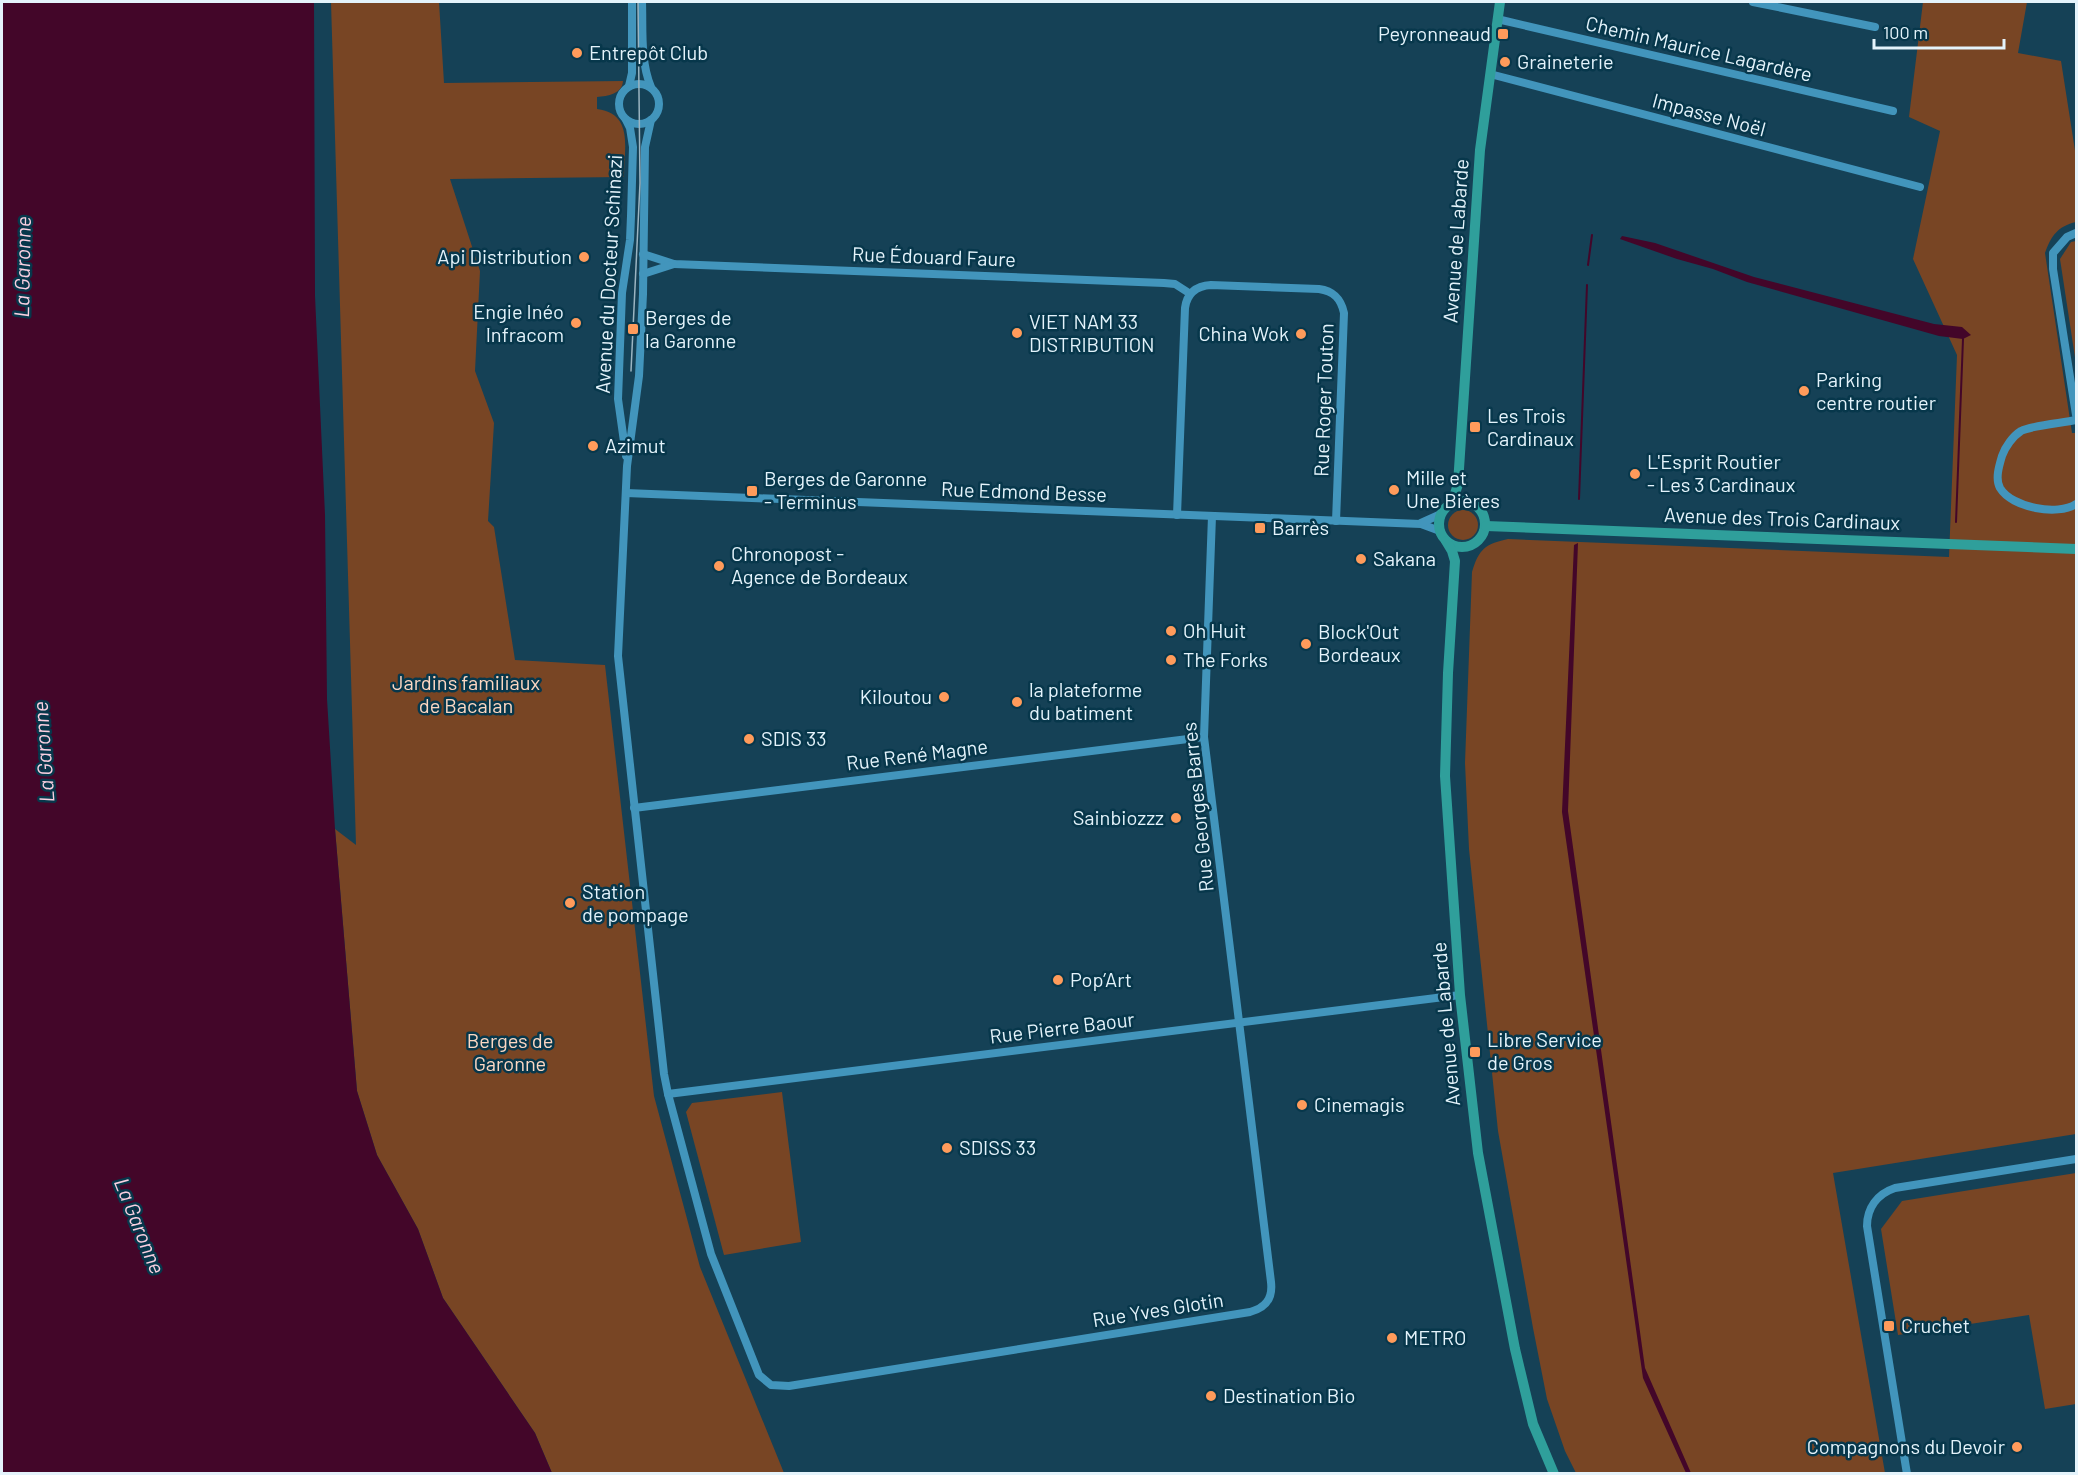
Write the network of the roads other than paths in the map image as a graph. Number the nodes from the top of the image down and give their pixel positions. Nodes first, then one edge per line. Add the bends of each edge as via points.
1 (632, 2) edge
2 (642, 2) edge
3 (1500, 2) edge
4 (1753, 2) edge
5 (1497, 19) junction
6 (1875, 27) dead end
7 (1490, 74) junction
8 (629, 86) junction
9 (651, 87) junction
10 (1893, 111) dead end
11 (626, 120) junction
12 (651, 120) junction
13 (1920, 187) dead end
14 (2076, 233) edge
15 (643, 254) junction
16 (674, 264) junction
17 (643, 274) junction
18 (1189, 293) junction
19 (2076, 415) edge
20 (2076, 420) edge
21 (627, 466) junction
22 (1458, 484) junction
23 (626, 493) junction
24 (1471, 502) junction
25 (2076, 504) edge
26 (1445, 509) junction
27 (1177, 515) junction
28 (1212, 516) junction
29 (1336, 521) junction
30 (1421, 524) junction
31 (1486, 526) junction
32 (1440, 531) junction
33 (1446, 541) junction
34 (1468, 547) junction
35 (2076, 549) edge
36 (1455, 561) junction
37 (1204, 737) junction
38 (634, 807) junction
39 (1460, 995) junction
40 (1239, 1022) junction
41 (668, 1094) junction
42 (2076, 1159) edge
43 (771, 1385) joint
44 (1554, 1473) edge
45 (1907, 1473) edge

1 - 8 street
2 - 9 street via 646,73
3 - 5 main road, Avenue de Labarde
4 - 6 street
5 - 7 main road, Avenue de Labarde
5 - 10 street, Chemin Maurice Lagardère
7 - 13 street, Impasse Noël
7 - 22 main road, Avenue de Labarde via 1480,150
8 - 9 street
8 - 11 street via 618,104
9 - 12 street via 659,104
11 - 12 street via 639,124
11 - 21 street, Avenue du Docteur Schinazi via 632,135 632,193 622,293 618,399
12 - 15 street, Avenue du Docteur Schinazi via 645,156
14 - 19 street via 2053,253
15 - 16 street, Rue Édouard Faure
15 - 17 street, Avenue du Docteur Schinazi
16 - 17 street, Rue Édouard Faure
16 - 18 street, Rue Édouard Faure via 1164,283 1175,284
17 - 21 street, Avenue du Docteur Schinazi via 639,376
18 - 27 street via 1185,308
18 - 29 street, Rue Roger Touton via 1205,285 1220,285 1319,289 1339,299 1344,313
20 - 25 street via 2022,430 2003,453 1998,470 1999,487 2011,501 2054,510
21 - 23 street, Avenue du Docteur Schinazi
22 - 24 main road
22 - 26 main road, Avenue de Labarde
23 - 27 street, Rue Edmond Besse
23 - 38 street, Avenue du Docteur Schinazi via 618,656
24 - 26 main road via 1460,501
24 - 31 main road via 1484,514
26 - 30 street, Rue Edmond Besse
26 - 32 main road via 1439,519
27 - 28 street, Rue Edmond Besse
28 - 29 street, Rue Edmond Besse
28 - 37 street, Rue Georges Barres
29 - 30 street, Rue Edmond Besse
30 - 32 street, Rue Edmond Besse
31 - 34 main road via 1480,539
31 - 35 main road, Avenue des Trois Cardinaux
32 - 33 main road
33 - 34 main road via 1456,547
33 - 36 main road, Avenue de Labarde
34 - 36 main road
36 - 39 main road, Avenue de Labarde via 1445,776
37 - 38 street, Rue René Magne
37 - 40 street, Rue Georges Barres
38 - 41 street, Avenue du Docteur Schinazi
39 - 40 street, Rue Pierre Baour
39 - 44 main road, Avenue de Labarde via 1478,1153 1515,1349 1533,1425
40 - 41 street, Rue Pierre Baour
40 - 43 street, Rue Yves Glotin via 1271,1282 1270,1297 1262,1308 795,1385
41 - 43 street, Avenue du Docteur Schinazi via 711,1254 759,1375
42 - 45 street via 1888,1190 1870,1208 1868,1233

